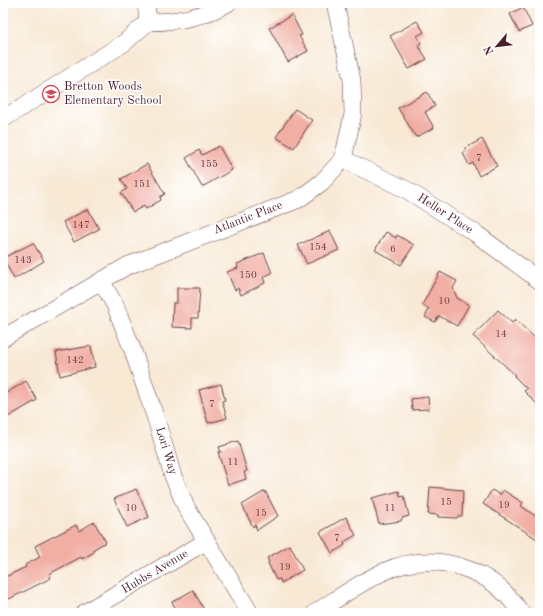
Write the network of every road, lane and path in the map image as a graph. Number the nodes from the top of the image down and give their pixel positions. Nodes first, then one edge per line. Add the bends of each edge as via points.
1 (146, 3) edge
2 (228, 3) edge
3 (335, 3) edge
4 (148, 22) junction
5 (3, 119) edge
6 (344, 159) junction
7 (102, 281) junction
8 (540, 281) edge
9 (3, 338) edge
10 (205, 542) junction
11 (84, 613) edge
12 (250, 613) edge
13 (314, 613) edge
14 (521, 613) edge

1 - 4 street
2 - 4 street via 215,11 171,22
3 - 6 street via 352,80 354,114
4 - 5 street via 124,43
6 - 7 street, Atlantic Place via 322,182 299,199 161,251 127,266
6 - 8 street, Heller Place via 407,190 475,233
7 - 9 street, Atlantic Place
7 - 10 street, Lori Way via 115,305 133,351 173,476
10 - 11 street, Hubbs Avenue
10 - 12 street, Lori Way
13 - 14 street via 383,572 418,562 453,563 485,576 511,598

